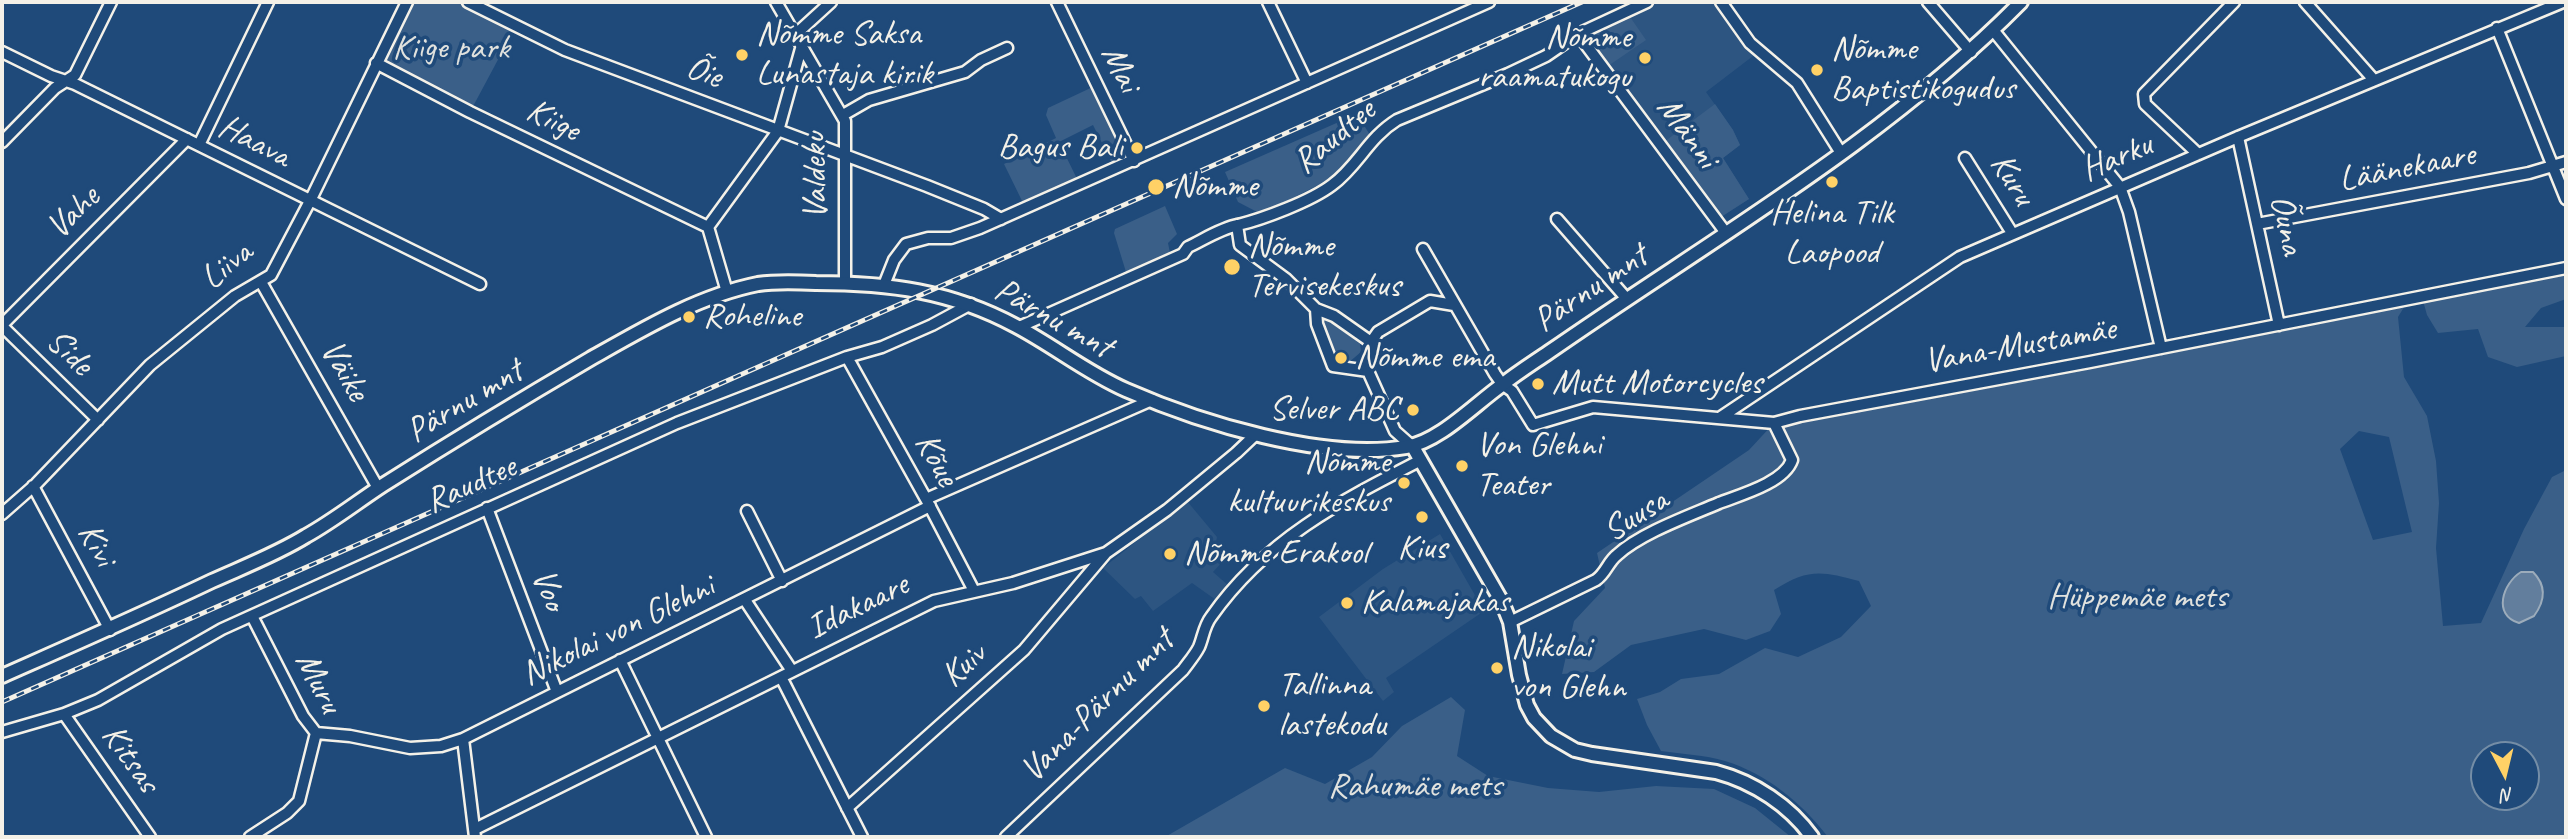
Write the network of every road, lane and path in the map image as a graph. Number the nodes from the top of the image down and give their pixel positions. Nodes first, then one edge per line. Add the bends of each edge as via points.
1 (111, 2) edge
2 (268, 2) edge
3 (407, 2) edge
4 (468, 2) edge
5 (776, 2) edge
6 (831, 2) edge
7 (1057, 2) edge
8 (1268, 2) edge
9 (1489, 2) edge
10 (1647, 2) edge
11 (1721, 2) edge
12 (1928, 2) edge
13 (2021, 2) edge
14 (2234, 2) edge
15 (2305, 2) edge
16 (2563, 2) edge
17 (2497, 28) junction
18 (1993, 30) junction
19 (796, 34) junction
20 (1578, 34) junction
21 (802, 45) junction
22 (1007, 48) dead end
23 (2, 52) edge
24 (1971, 52) junction
25 (376, 63) junction
26 (65, 80) junction
27 (2374, 80) junction
28 (1307, 83) junction
29 (843, 115) junction
30 (778, 131) junction
31 (2238, 137) junction
32 (187, 139) junction
33 (2, 142) edge
34 (199, 145) junction
35 (1841, 153) junction
36 (2198, 154) junction
37 (845, 155) junction
38 (1965, 158) dead end
39 (1134, 161) junction
40 (2566, 162) edge
41 (2554, 167) junction
42 (2120, 187) junction
43 (2566, 199) edge
44 (310, 201) junction
45 (1001, 219) junction
46 (1557, 219) dead end
47 (2257, 224) junction
48 (708, 227) junction
49 (1238, 229) junction
50 (1726, 233) junction
51 (2012, 233) junction
52 (1423, 249) dead end
53 (2566, 268) edge
54 (261, 282) junction
55 (845, 283) junction
56 (480, 284) dead end
57 (884, 285) junction
58 (727, 292) junction
59 (1626, 298) junction
60 (971, 304) junction
61 (1454, 305) junction
62 (1316, 309) junction
63 (2279, 325) junction
64 (2, 326) edge
65 (1018, 327) junction
66 (1371, 342) junction
67 (2161, 348) junction
68 (847, 357) junction
69 (1368, 371) junction
70 (1502, 384) junction
71 (1152, 400) junction
72 (1721, 417) junction
73 (98, 420) junction
74 (1774, 423) junction
75 (1256, 434) junction
76 (1413, 447) junction
77 (1421, 460) junction
78 (33, 486) junction
79 (379, 488) junction
80 (928, 502) junction
81 (487, 509) junction
82 (747, 511) dead end
83 (2, 514) edge
84 (1106, 553) junction
85 (782, 581) junction
86 (974, 592) junction
87 (744, 600) junction
88 (252, 616) junction
89 (1511, 627) junction
90 (110, 630) junction
91 (621, 660) junction
92 (792, 671) junction
93 (2, 676) edge
94 (781, 677) junction
95 (557, 692) junction
96 (64, 714) junction
97 (2, 732) edge
98 (316, 733) junction
99 (657, 738) junction
100 (463, 739) junction
101 (847, 808) junction
102 (475, 833) edge
103 (150, 837) edge
104 (250, 837) edge
105 (706, 837) edge
106 (862, 837) edge
107 (1006, 837) edge
108 (1812, 837) edge

1 - 26 street via 75,75
2 - 34 street
3 - 25 street, Liiva
4 - 30 street, Õie via 565,50
5 - 19 street, Valdeku
6 - 19 street
7 - 39 street, Mai
8 - 28 street
9 - 28 street, Raudtee
10 - 20 street, Raudtee
11 - 35 street via 1749,43 1797,83
12 - 24 street
13 - 18 main road, Pärnu mnt
14 - 36 street via 2144,94 2145,104
15 - 27 street
16 - 17 street, Harku
17 - 27 street, Harku
17 - 41 street
18 - 24 main road, Pärnu mnt
18 - 42 street
19 - 21 street, Valdeku
20 - 49 street, Raudtee via 1508,74 1397,120 1366,146 1331,187
20 - 50 street, Männi
21 - 29 street, Valdeku
21 - 30 street
22 - 29 street via 965,72 869,100
23 - 26 street, Haava
24 - 35 main road, Pärnu mnt
25 - 44 street, Liiva
25 - 48 street, Kiige
26 - 32 street, Haava
26 - 33 street
27 - 31 street, Harku
28 - 39 street, Raudtee
29 - 37 street, Valdeku
30 - 37 street, Õie
30 - 48 street
31 - 36 street, Harku
31 - 47 street, Õuna
32 - 34 street, Haava
32 - 64 street, Vahe
34 - 44 street, Haava
35 - 50 main road, Pärnu mnt
36 - 42 street, Harku
37 - 45 street, Õie
37 - 55 street, Valdeku
38 - 51 street, Kuru
39 - 45 street, Raudtee
40 - 41 street, Läänekaare
41 - 43 street
41 - 47 street, Läänekaare
42 - 51 street, Harku
42 - 67 street
44 - 54 street, Liiva via 271,275
44 - 56 street, Haava
45 - 57 street, Raudtee via 951,238 906,244
46 - 59 street
47 - 63 street, Õuna
48 - 58 street
49 - 62 street via 1240,245 1286,279
49 - 65 street, Raudtee via 1188,247 1183,254
50 - 59 main road, Pärnu mnt
51 - 72 street, Harku via 1960,257
52 - 61 street
53 - 63 street, Vana-Mustamäe
54 - 73 street, Liiva via 235,296 149,365
54 - 79 street, Väike
55 - 57 main road, Pärnu mnt
55 - 58 main road, Pärnu mnt via 764,283
57 - 60 main road, Pärnu mnt
58 - 79 main road, Pärnu mnt via 643,329
59 - 70 main road, Pärnu mnt
60 - 65 main road, Pärnu mnt
60 - 68 street, Raudtee via 889,344
61 - 66 street via 1430,301 1378,332
61 - 70 street
62 - 66 street
62 - 69 street via 1333,366
63 - 67 street, Vana-Mustamäe
64 - 73 street, Side
65 - 71 main road, Pärnu mnt via 1096,375
66 - 69 street
67 - 74 street, Vana-Mustamäe
68 - 80 street, Kõue
68 - 81 street, Raudtee via 677,423
69 - 76 street via 1395,431
70 - 72 street, Vana-Mustamäe via 1513,391 1533,425 1593,407
70 - 76 main road, Pärnu mnt
71 - 75 main road, Pärnu mnt
71 - 80 street, Nikolai von Glehni
72 - 74 street, Vana-Mustamäe
73 - 78 street, Liiva
74 - 89 street, Suusa via 1792,460 1786,472 1634,544 1617,555 1602,576
75 - 76 main road, Pärnu mnt via 1319,446
75 - 84 street, Idakaare via 1167,510
76 - 77 main road
77 - 89 main road via 1502,602
77 - 107 street, Vana-Pärnu mnt via 1273,548 1208,621 1183,670
78 - 83 street, Liiva
78 - 90 street, Kivi
79 - 90 main road, Pärnu mnt via 304,538
80 - 85 street, Nikolai von Glehni
80 - 86 street, Kõue
81 - 88 street, Raudtee
81 - 95 street, Voo
82 - 85 street
84 - 86 street, Idakaare
84 - 101 street, Kuiv via 1024,650
85 - 87 street, Nikolai von Glehni
86 - 92 street, Idakaare via 934,601
87 - 91 street, Nikolai von Glehni
87 - 92 street
88 - 96 street, Raudtee
88 - 98 street, Muru
89 - 108 main road via 1527,705 1542,728 1563,744 1592,754 1735,777 1777,802
90 - 93 main road, Pärnu mnt
91 - 95 street, Nikolai von Glehni
91 - 99 street
92 - 94 street, Idakaare
94 - 99 street, Idakaare
94 - 101 street
95 - 100 street, Nikolai von Glehni
96 - 97 street, Raudtee
96 - 103 street, Kitsas
98 - 100 street, Nikolai von Glehni via 410,748
98 - 104 street, Muru via 299,801
99 - 102 street, Idakaare
99 - 105 street
100 - 102 street
101 - 106 street

